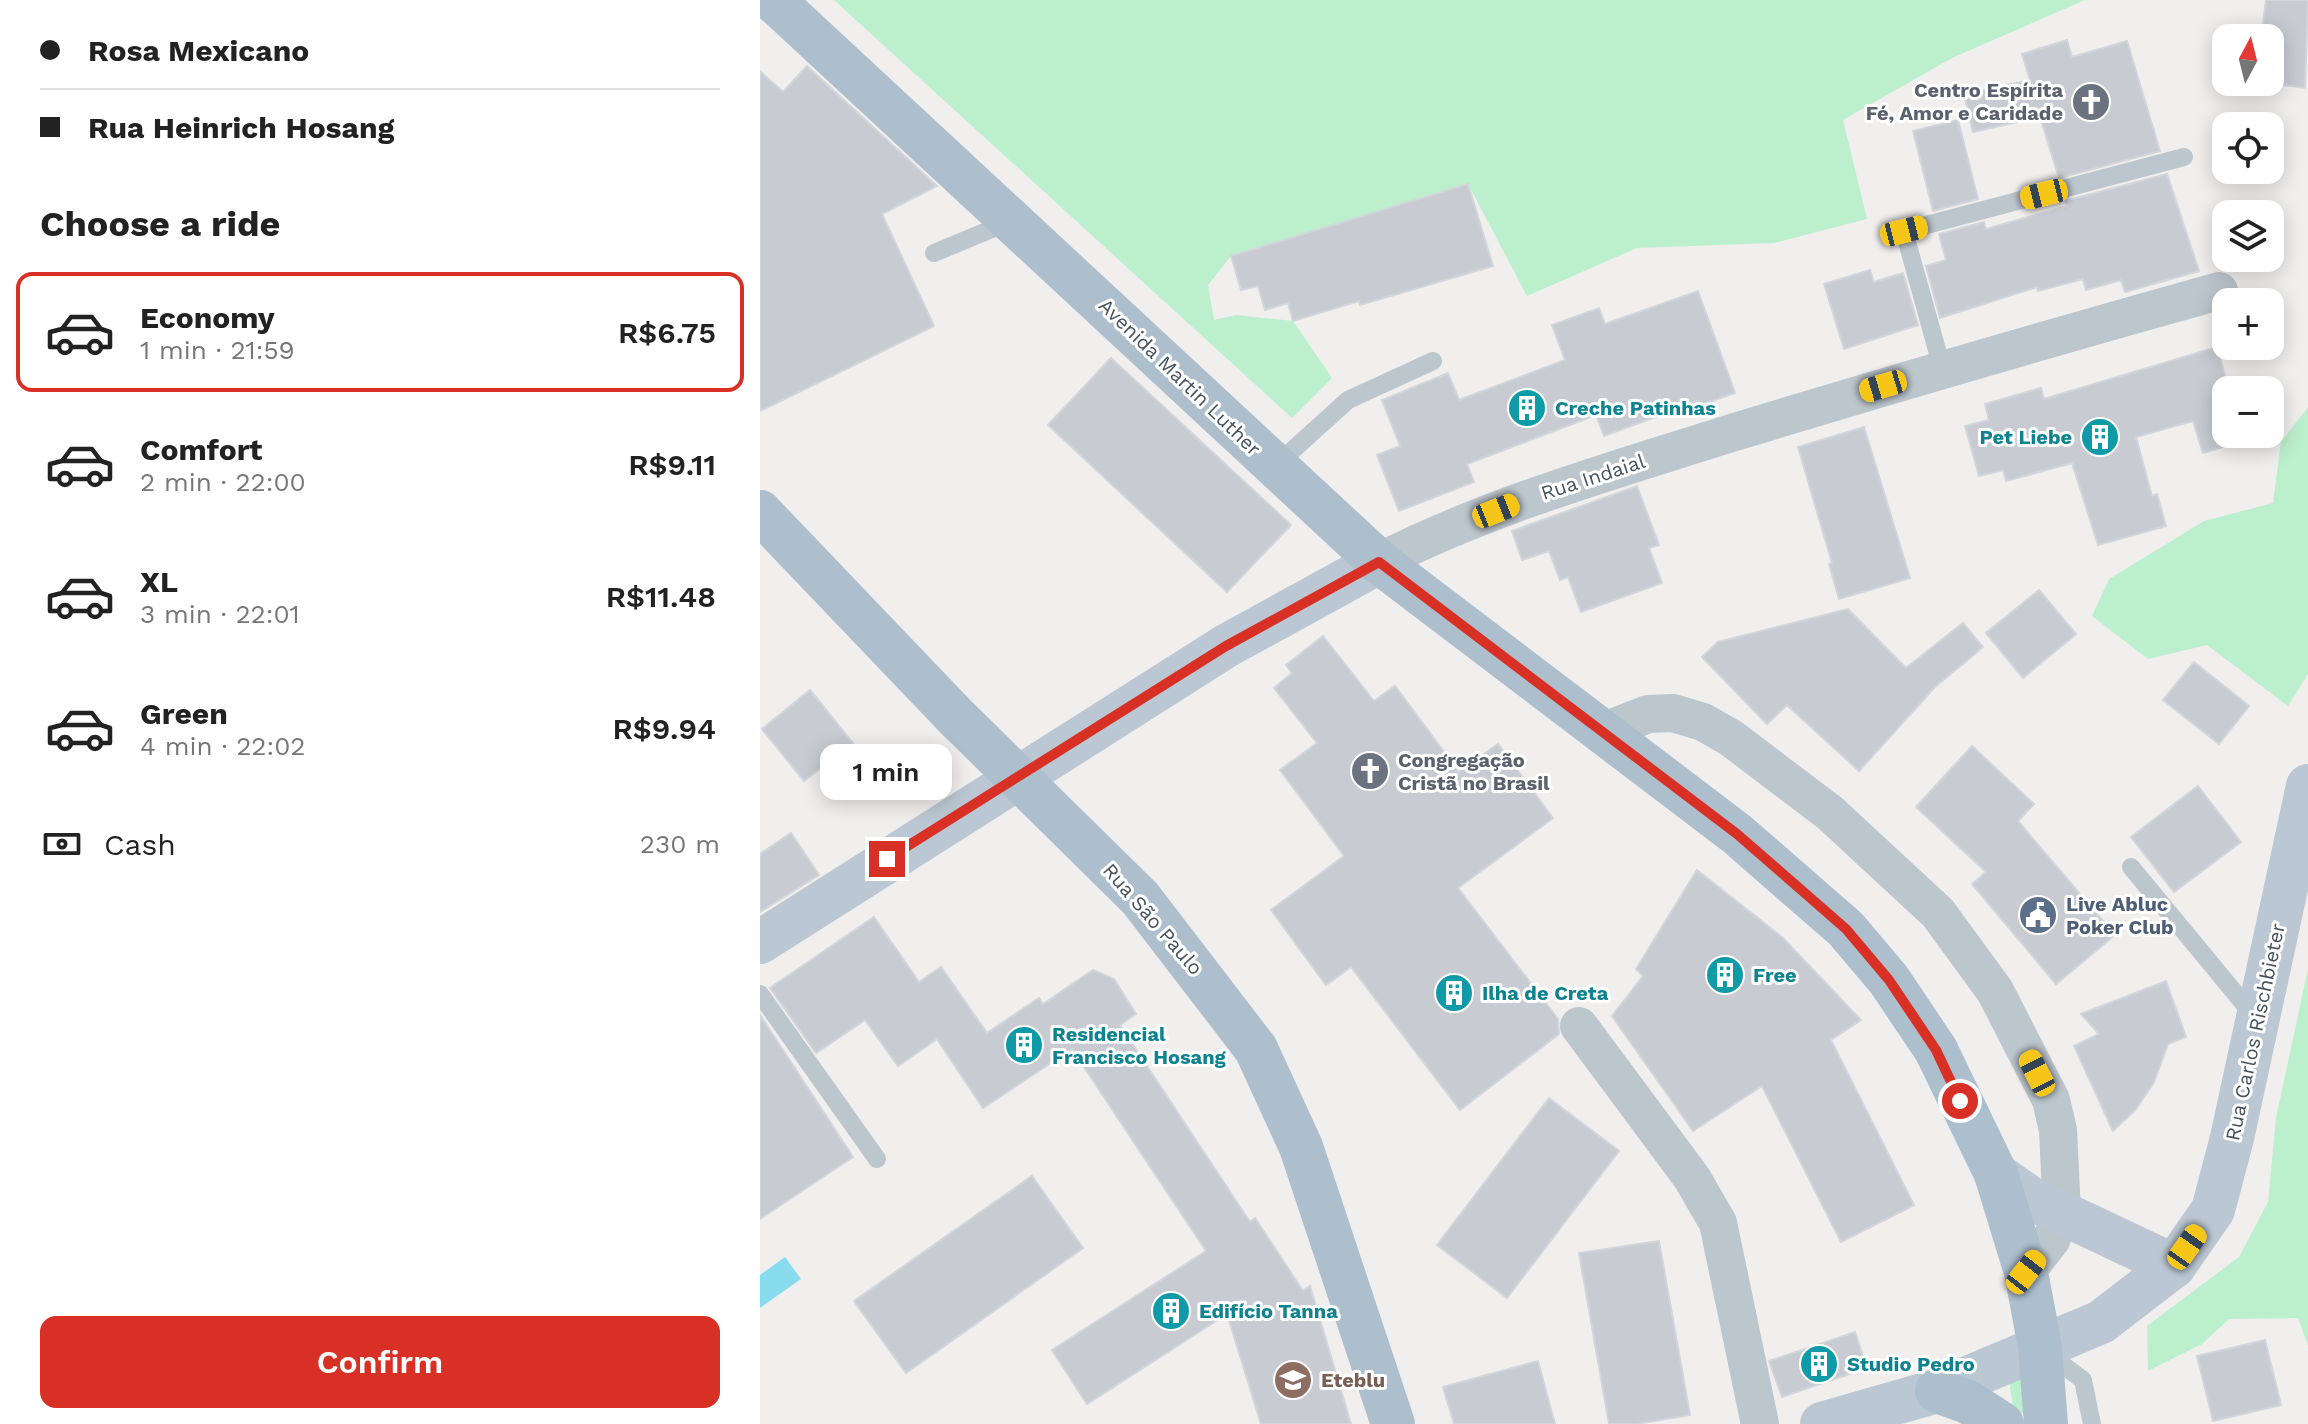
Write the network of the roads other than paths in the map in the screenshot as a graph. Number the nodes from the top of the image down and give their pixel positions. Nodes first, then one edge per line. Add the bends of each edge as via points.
1 (773, 0) edge
2 (2184, 157) dead end
3 (1014, 220) junction
4 (934, 253) dead end
5 (2212, 293) edge
6 (1433, 361) dead end
7 (1942, 368) junction
8 (1274, 467) junction
9 (760, 512) edge
10 (1379, 562) junction
11 (1605, 731) junction
12 (1016, 778) junction
13 (2308, 786) edge
14 (2131, 867) dead end
15 (760, 942) edge
16 (760, 994) edge
17 (2258, 1022) junction
18 (1579, 1026) dead end
19 (877, 1159) dead end
20 (1996, 1174) junction
21 (2062, 1214) junction
22 (2174, 1266) junction
23 (2026, 1272) junction
24 (2040, 1347) junction
25 (1937, 1391) junction
26 (1393, 1424) edge
27 (1760, 1424) edge
28 (1822, 1424) edge
29 (2002, 1424) edge
30 (2046, 1424) edge
31 (2092, 1424) edge

1 - 3 main road, Avenida Martin Luther
2 - 7 lane via 1904,231
3 - 4 lane
3 - 8 main road, Avenida Martin Luther
5 - 7 street, Rua Indaial
6 - 8 lane via 1348,400
7 - 10 street, Rua Indaial via 1551,490
8 - 10 main road, Avenida Martin Luther
9 - 12 main road, Rua São Paulo
10 - 11 main road, Avenida Martin Luther
10 - 12 main road, Rua Indaial via 1226,646
11 - 20 main road, Avenida Martin Luther via 1749,843 1846,929 1889,980 1936,1050
11 - 21 street via 1648,714 1673,713 1703,722 1830,813 1938,913 1995,991 2051,1100 2058,1130
12 - 15 main road, Rua Indaial
12 - 26 main road, Rua São Paulo via 1140,898 1256,1049 1301,1147
13 - 17 main road, Rua Carlos Rischbieter
14 - 17 lane
16 - 19 lane
17 - 22 main road, Rua Carlos Rischbieter via 2213,1210
18 - 27 street via 1692,1178 1718,1223
20 - 21 main road
20 - 23 main road, Avenida Martin Luther
21 - 22 main road
21 - 23 street via 2051,1240
22 - 24 main road, Rua Carlos Rischbieter via 2101,1322
23 - 24 main road, Avenida Martin Luther
24 - 25 main road, Rua Carlos Rischbieter
24 - 30 main road, Avenida Martin Luther
24 - 31 lane via 2083,1380
25 - 28 main road, Rua Carlos Rischbieter
25 - 29 main road via 1968,1402

